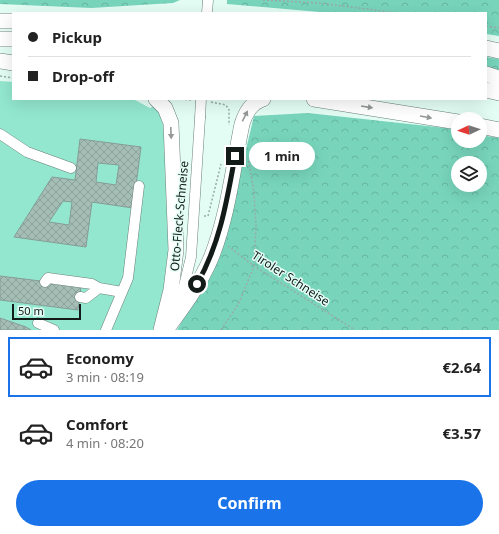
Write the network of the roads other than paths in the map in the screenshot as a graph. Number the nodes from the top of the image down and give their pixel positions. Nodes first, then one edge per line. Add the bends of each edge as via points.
1 (208, 0) edge
2 (207, 12) edge
3 (0, 21) edge
4 (12, 21) edge
5 (0, 39) edge
6 (12, 39) edge
7 (487, 48) edge
8 (499, 51) edge
9 (0, 61) edge
10 (12, 63) edge
11 (487, 74) edge
12 (499, 78) edge
13 (487, 90) edge
14 (499, 93) edge
15 (157, 100) edge
16 (201, 100) edge
17 (262, 100) edge
18 (320, 100) edge
19 (451, 121) edge
20 (487, 127) edge
21 (499, 130) edge
22 (0, 134) edge
23 (71, 168) dead end
24 (139, 186) dead end
25 (45, 282) dead end
26 (99, 288) junction
27 (122, 292) junction
28 (80, 297) dead end
29 (38, 323) dead end
30 (54, 330) edge
31 (106, 330) edge
32 (163, 330) edge

1 - 2 street
3 - 4 highway
5 - 6 highway
7 - 8 highway
9 - 10 highway
11 - 12 highway
13 - 14 highway
15 -> 32 highway via 165,108 171,123 176,250 172,290
16 - 32 street, Otto-Fleck-Schneise, bridge via 191,257 183,290
32 -> 17 highway via 186,303 203,274 217,240 246,113 252,105
18 -> 19 highway
20 - 21 highway
22 - 23 street via 26,152
24 - 27 street via 128,278
25 - 26 street via 48,278 92,284
26 - 27 street
26 - 28 street via 86,298
27 - 31 street
29 - 30 street

